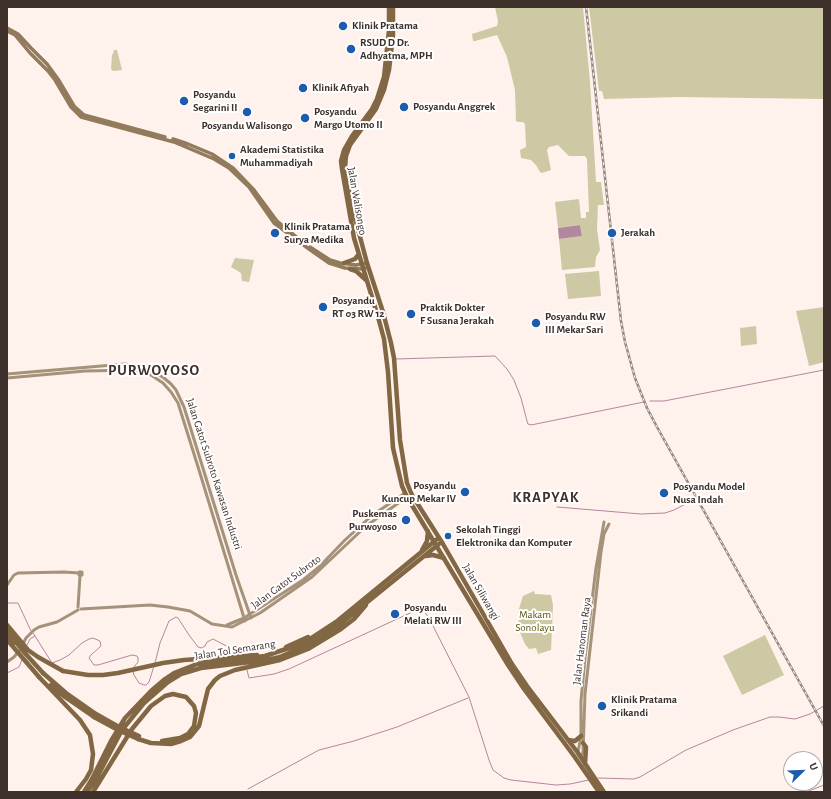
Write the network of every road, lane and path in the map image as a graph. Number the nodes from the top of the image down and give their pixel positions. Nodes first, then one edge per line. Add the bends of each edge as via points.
1 (389, 7) edge
2 (393, 7) edge
3 (7, 28) edge
4 (7, 31) edge
5 (43, 63) junction
6 (220, 161) junction
7 (345, 182) junction
8 (359, 254) junction
9 (344, 263) junction
10 (365, 266) junction
11 (350, 269) junction
12 (367, 281) junction
13 (7, 374) edge
14 (7, 378) edge
15 (409, 494) junction
16 (604, 522) dead end
17 (609, 524) dead end
18 (428, 531) junction
19 (440, 539) junction
20 (434, 541) junction
21 (437, 546) junction
22 (417, 556) junction
23 (424, 557) junction
24 (444, 558) junction
25 (7, 585) edge
26 (79, 608) junction
27 (250, 614) junction
28 (251, 618) junction
29 (244, 620) junction
30 (7, 625) edge
31 (7, 631) edge
32 (7, 638) edge
33 (232, 660) junction
34 (252, 660) junction
35 (7, 662) edge
36 (41, 675) junction
37 (580, 736) junction
38 (138, 738) junction
39 (568, 740) junction
40 (583, 743) junction
41 (577, 756) junction
42 (585, 764) junction
43 (590, 776) junction
44 (596, 783) junction
45 (76, 792) edge
46 (84, 792) edge
47 (87, 792) edge
48 (93, 792) edge
49 (599, 792) edge
50 (604, 792) edge

1 - 7 highway, Jalan Walisongo via 384,77 372,110 344,150 341,160
2 - 7 highway, Jalan Walisongo via 393,35 387,79 376,109 348,150
3 - 5 main road via 18,34
4 - 5 main road via 15,35 30,53
5 - 6 main road via 74,111 81,117 174,142
6 - 9 main road via 233,168 247,182 277,221 330,260
6 - 11 main road via 249,187 274,223 329,263
7 - 8 highway, Jalan Walisongo
7 - 10 highway, Jalan Walisongo
8 - 9 highway via 355,259
8 - 10 highway, Jalan Walisongo
9 - 10 main road
10 - 11 main road
10 - 12 highway, Jalan Siliwangi
10 - 15 highway, Jalan Siliwangi via 383,312 394,358 401,450
11 - 12 highway
12 - 15 highway, Jalan Siliwangi via 384,339 393,448 402,486
13 - 27 street, Jalan Gatot Subroto Kawasan Industri via 125,364 153,371 167,381 176,390 184,407
14 - 29 street, Jalan Gatot Subroto Kawasan Industri via 85,371 134,370 151,375 163,383 178,403
15 - 18 highway, Jalan Siliwangi
15 - 19 highway, Jalan Siliwangi
15 - 27 street, Jalan Gatot Subroto via 386,505 345,540 310,575
15 - 28 street, Jalan Gatot Subroto via 365,527 312,577
16 - 37 street, Jalan Hanoman Raya via 585,665
17 - 40 street, Jalan Hanoman Raya via 604,534 601,552 585,694
18 - 20 highway, Jalan Siliwangi
18 - 22 highway via 427,541
19 - 20 highway, Jalan Tol Semarang
19 - 21 highway, Jalan Tol Semarang
19 - 39 highway, Jalan Siliwangi via 512,664
20 - 21 highway, Jalan Siliwangi
20 - 22 highway, Jalan Tol Semarang
21 - 23 highway, Jalan Tol Semarang
21 - 24 highway, Jalan Siliwangi
22 - 34 highway, Jalan Tol Semarang via 328,628 293,648
23 - 24 highway via 433,555
23 - 34 highway, Jalan Tol Semarang via 339,625 307,645 280,657
24 - 41 highway, Jalan Siliwangi via 512,671
25 - 26 street via 18,573 64,572 79,575
26 - 29 street, Jalan Gatot Subroto via 150,605 190,611 212,624 226,626
26 - 35 street, Jalan Gatot Subroto via 57,622 38,627 29,634 14,657
27 - 28 street, Jalan Gatot Subroto Kawasan Industri
27 - 29 street, Jalan Gatot Subroto
28 - 29 street, Jalan Gatot Subroto
30 - 33 highway, bridge via 38,657 63,671 88,675 126,672 191,659
31 - 36 highway, bridge
32 - 36 highway, bridge
33 - 34 highway, Jalan Tol Semarang
33 - 46 highway, Jalan Tol Semarang via 185,668 165,679 151,691 116,731
33 - 47 highway, Jalan Tol Semarang via 189,671 175,677 158,690 122,730
34 - 38 highway via 220,676 212,684 199,726 190,737 171,744
36 - 38 highway, bridge via 95,716
36 - 45 highway via 80,720 90,736 93,754 90,770
37 - 39 highway via 575,741
37 - 41 street, Jalan Hanoman Raya
38 - 48 highway via 172,741 188,734 196,720 194,706 186,697 173,694 165,696 151,706 132,729
39 - 41 highway, Jalan Siliwangi
40 - 41 street, Jalan Hanoman Raya via 583,753
40 - 42 highway via 586,747
41 - 42 highway, Jalan Siliwangi
41 - 43 highway, Jalan Siliwangi
42 - 43 highway, Jalan Siliwangi
43 - 44 highway, Jalan Siliwangi
44 - 49 highway, Jalan Siliwangi
44 - 50 highway, Jalan Siliwangi

